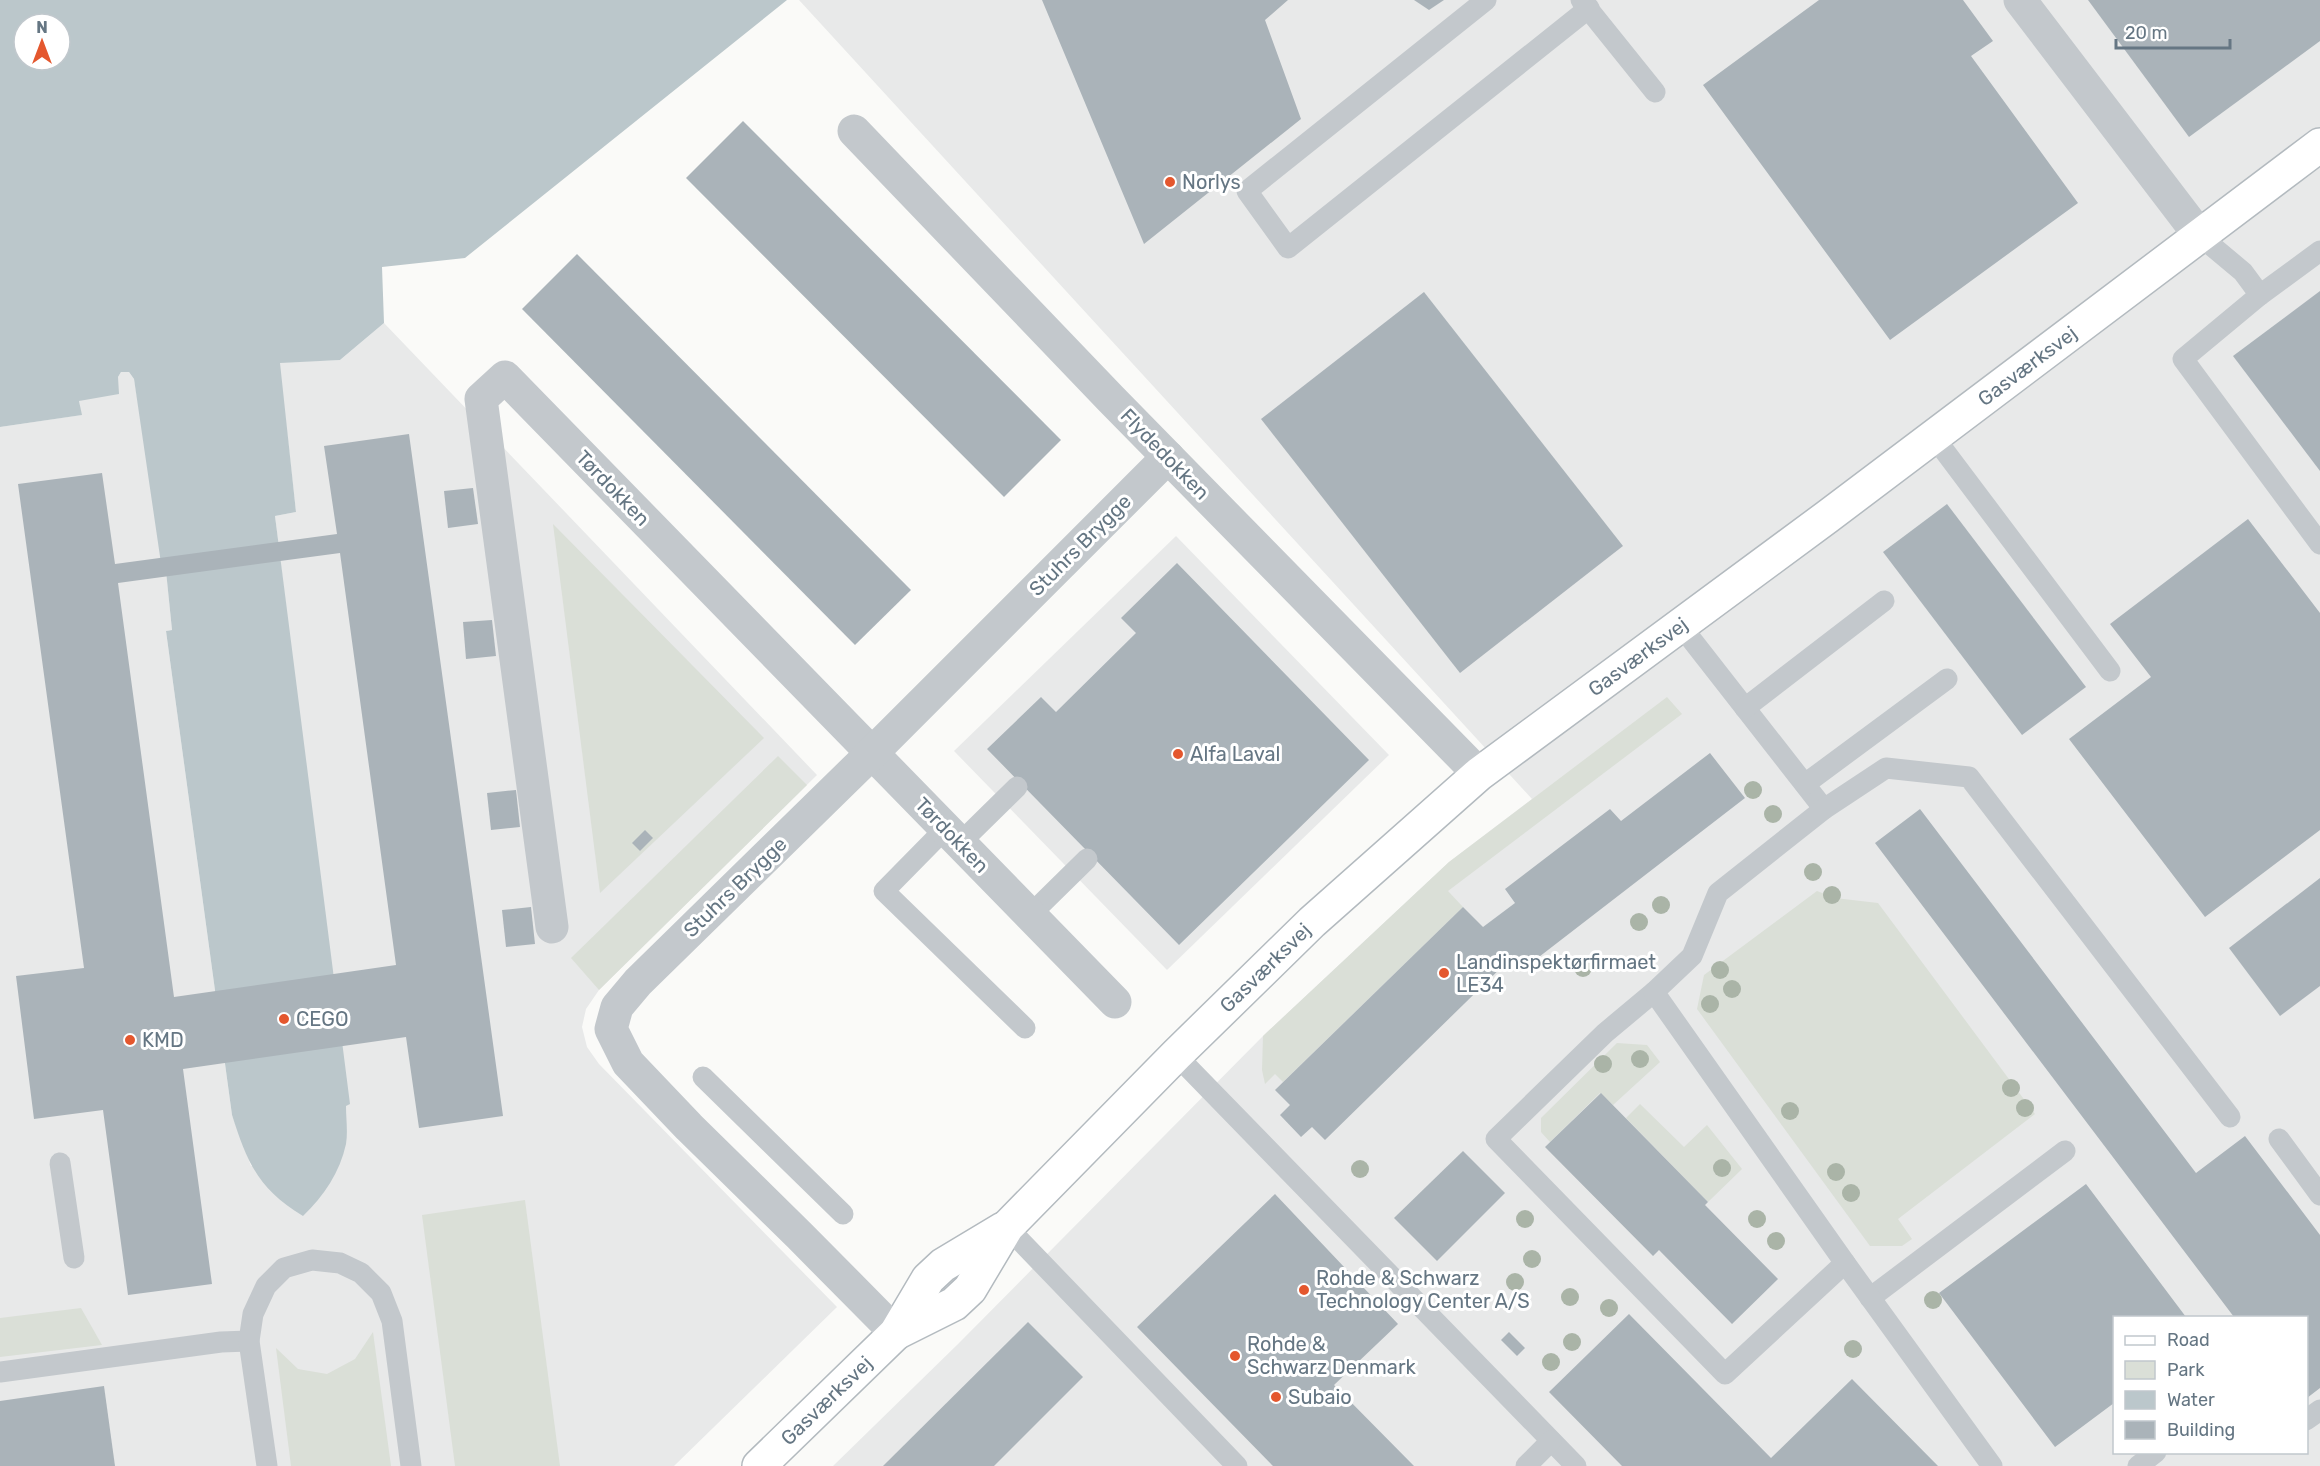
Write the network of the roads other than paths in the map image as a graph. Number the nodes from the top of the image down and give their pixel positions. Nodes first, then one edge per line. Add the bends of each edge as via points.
1 (1486, 0) edge
2 (2020, 0) edge
3 (1585, 4) edge
4 (1655, 92) dead end
5 (854, 132) dead end
6 (2320, 145) edge
7 (2200, 236) junction
8 (2320, 251) edge
9 (2260, 295) junction
10 (1934, 437) junction
11 (1168, 457) junction
12 (2320, 544) edge
13 (1884, 601) dead end
14 (1681, 626) junction
15 (2110, 671) dead end
16 (1947, 680) dead end
17 (1745, 708) junction
18 (872, 753) junction
19 (1479, 774) junction
20 (1805, 784) junction
21 (1017, 787) dead end
22 (1824, 809) junction
23 (953, 836) junction
24 (1088, 859) dead end
25 (1030, 915) junction
26 (552, 927) dead end
27 (1654, 992) junction
28 (1115, 1002) dead end
29 (1025, 1028) dead end
30 (1176, 1055) junction
31 (703, 1077) dead end
32 (2230, 1117) dead end
33 (2279, 1139) dead end
34 (2065, 1151) dead end
35 (60, 1162) dead end
36 (2320, 1195) edge
37 (843, 1214) dead end
38 (1007, 1227) junction
39 (74, 1258) dead end
40 (1845, 1263) junction
41 (1870, 1298) junction
42 (896, 1334) junction
43 (249, 1341) junction
44 (0, 1372) edge
45 (2320, 1410) edge
46 (2308, 1419) edge
47 (1551, 1441) junction
48 (2153, 1454) edge
49 (267, 1466) edge
50 (411, 1466) edge
51 (759, 1466) edge
52 (1237, 1466) edge
53 (1526, 1466) edge
54 (1576, 1466) edge
55 (1992, 1466) edge
56 (2138, 1466) edge

1 - 3 lane via 1247,191 1288,248
2 - 7 street
3 - 4 lane
5 - 11 street, Flydedokken
6 - 7 street, Gasværksvej
7 - 9 lane via 2243,272
7 - 10 street, Gasværksvej
8 - 9 lane
9 - 12 lane via 2183,358
10 - 14 street, Gasværksvej
10 - 15 lane
11 - 18 street, Stuhrs Brygge
11 - 19 street, Flydedokken
13 - 17 lane
14 - 17 lane
14 - 19 street, Gasværksvej
16 - 20 lane
17 - 20 lane
18 - 23 street, Tørdokken
18 - 26 street, Tørdokken via 505,377 481,399
18 - 42 street, Stuhrs Brygge via 638,982 617,1007 611,1029 628,1063
19 - 30 street, Gasværksvej via 1312,922
20 - 22 lane
21 - 23 lane
22 - 27 lane via 1718,893 1692,956
22 - 32 lane via 1886,768 1969,777
23 - 25 street, Tørdokken
23 - 29 lane via 884,891
24 - 25 lane
25 - 28 street, Tørdokken
27 - 40 lane
27 - 40 lane via 1605,1033 1496,1139 1725,1374
30 - 38 street, Gasværksvej
30 - 47 lane
31 - 37 lane
33 - 36 lane
34 - 41 lane
35 - 39 lane
38 - 42 street, Gasværksvej via 943,1265 928,1279
38 - 52 lane
40 - 41 lane
41 - 55 lane
42 - 51 street, Gasværksvej
43 - 44 lane
43 - 49 lane
43 - 50 lane via 253,1314 266,1286 284,1268 312,1260 340,1263 361,1273 381,1293 392,1322
45 - 46 lane
47 - 53 lane
47 - 54 lane
48 - 56 lane

